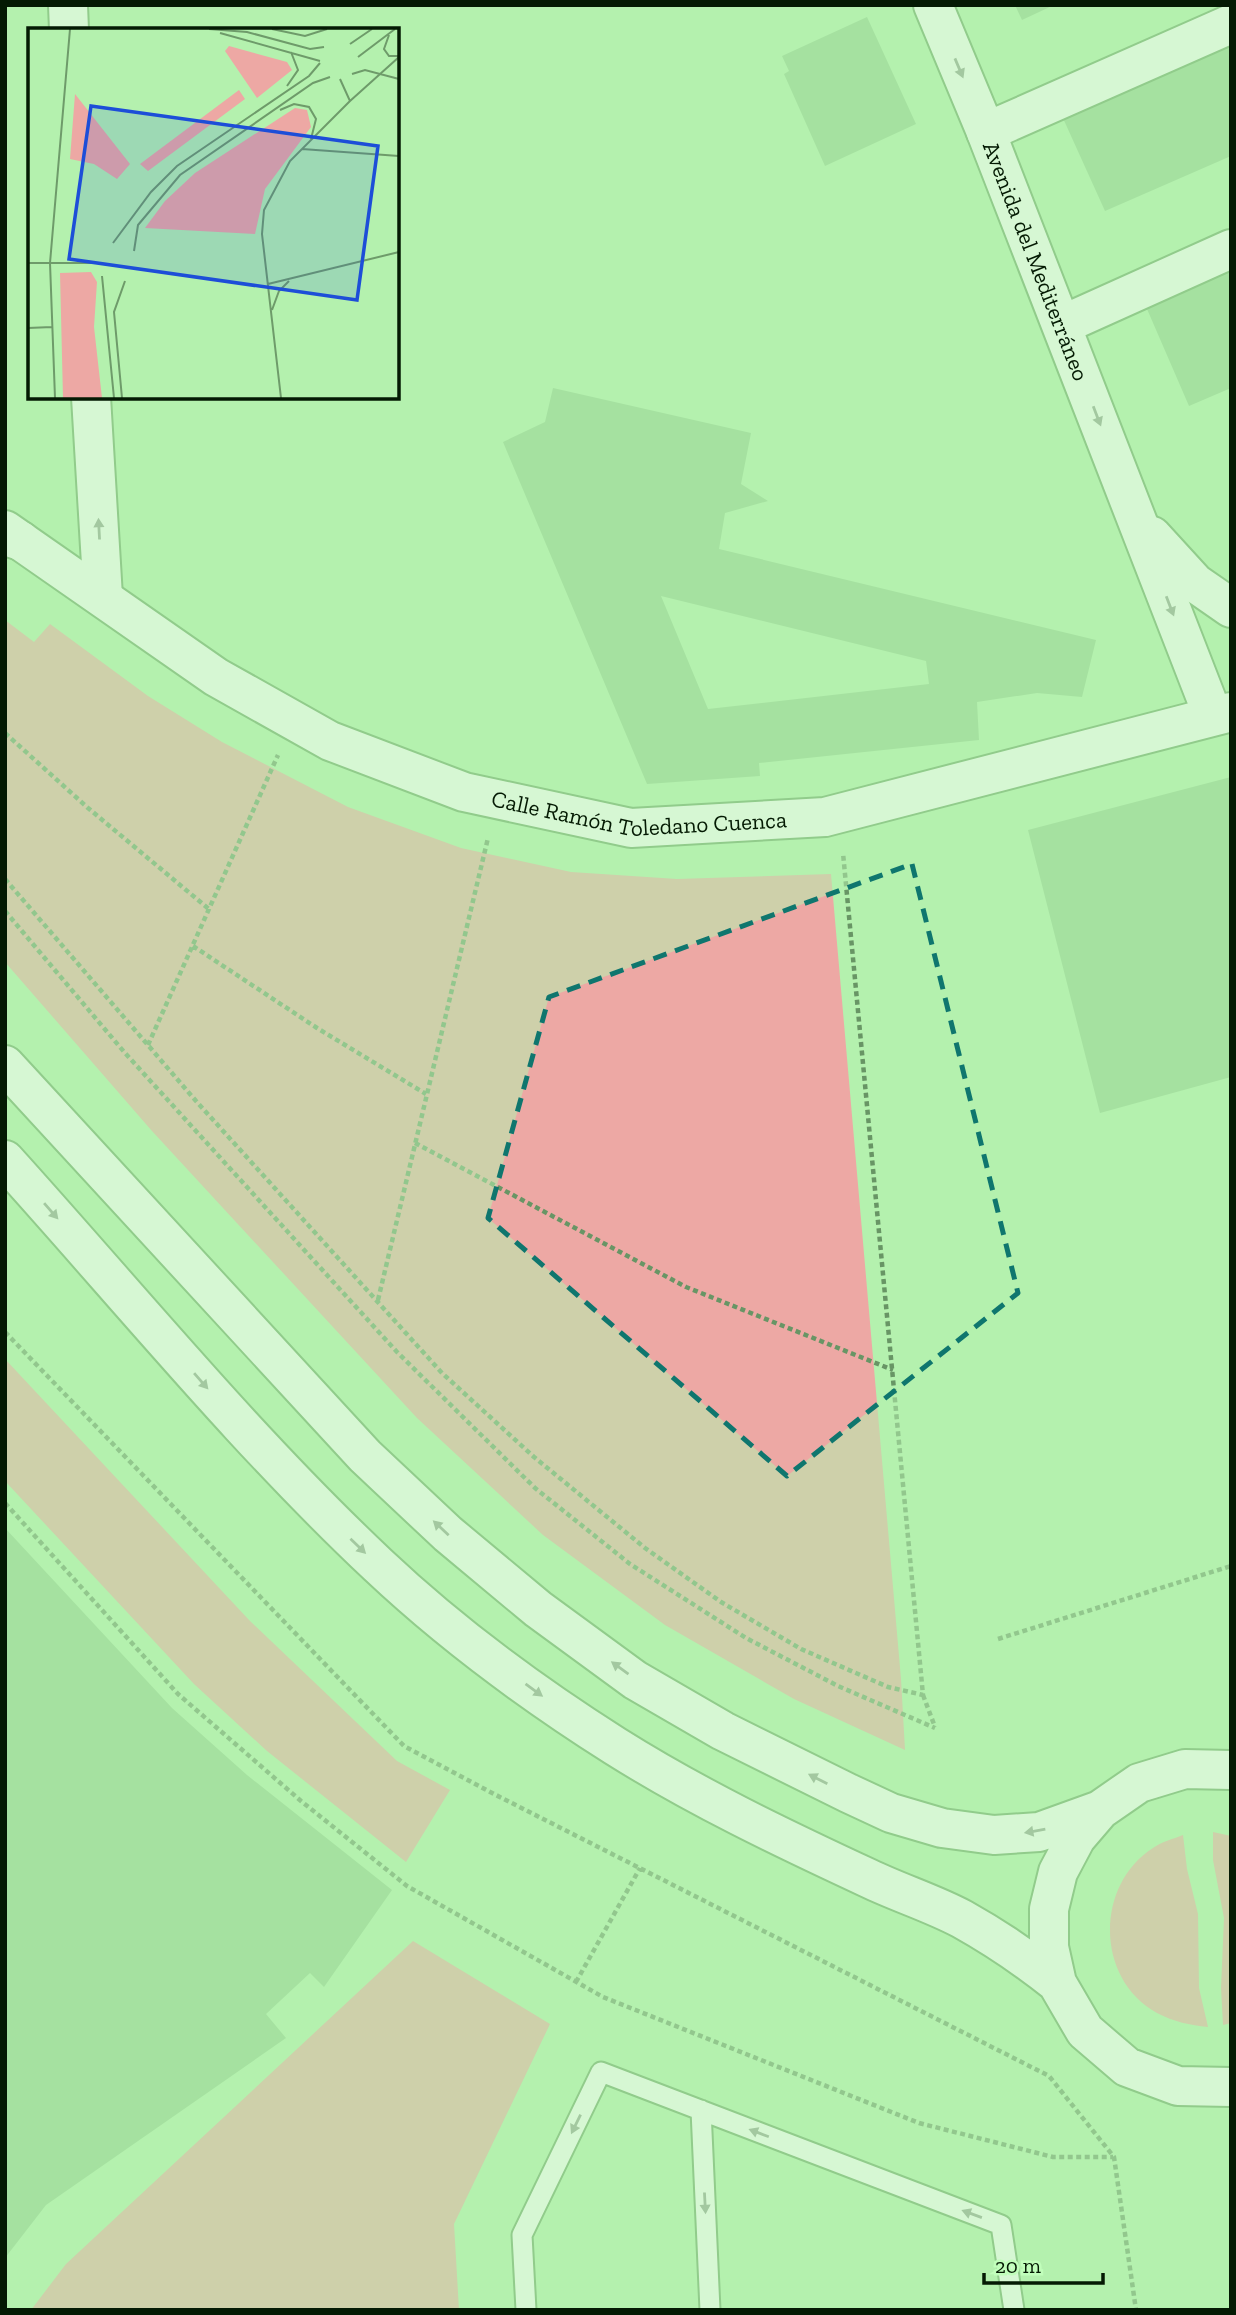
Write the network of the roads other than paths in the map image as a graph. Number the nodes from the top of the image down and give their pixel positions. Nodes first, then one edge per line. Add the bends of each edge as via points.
1 (68, 5) edge
2 (933, 5) edge
3 (1231, 24) edge
4 (69, 28) edge
5 (986, 132) junction
6 (1231, 249) edge
7 (1062, 325) junction
8 (91, 399) edge
9 (1137, 519) junction
10 (10, 536) edge
11 (103, 597) junction
12 (1231, 608) edge
13 (1222, 714) edge
14 (5, 1052) edge
15 (5, 1066) edge
16 (73, 1139) junction
17 (5, 1160) edge
18 (1231, 1770) edge
19 (1100, 1810) junction
20 (1057, 1983) junction
21 (1231, 2088) edge
22 (701, 2110) junction
23 (526, 2310) edge
24 (710, 2310) edge
25 (1014, 2310) edge

1 - 4 main road
2 -> 5 main road, Avenida del Mediterráneo
3 - 5 main road
5 - 7 main road, Avenida del Mediterráneo
6 - 7 main road
7 -> 9 main road, Avenida del Mediterráneo
11 -> 8 main road
9 - 12 main road, Avenida del Mediterráneo via 1195,583
9 -> 13 main road, Avenida del Mediterráneo
10 - 11 main road, Calle Ramón Toledano Cuenca
11 - 13 main road, Calle Ramón Toledano Cuenca via 216,677 330,741 464,792 631,828 825,817
14 - 16 main road
15 - 16 main road
19 -> 16 main road via 1039,1832 994,1835 942,1828 891,1813 848,1793 723,1731 635,1679 538,1609 365,1456
17 -> 20 main road via 304,1493 380,1567 467,1641 581,1723 671,1780 959,1918 1012,1948
18 - 19 main road via 1185,1769 1139,1783
19 - 20 main road via 1076,1838 1058,1872 1049,1909 1049,1947
20 - 21 main road via 1085,2031 1127,2067 1178,2086
22 -> 23 lane via 601,2072 522,2235
22 -> 24 lane
25 -> 22 lane via 1001,2225

